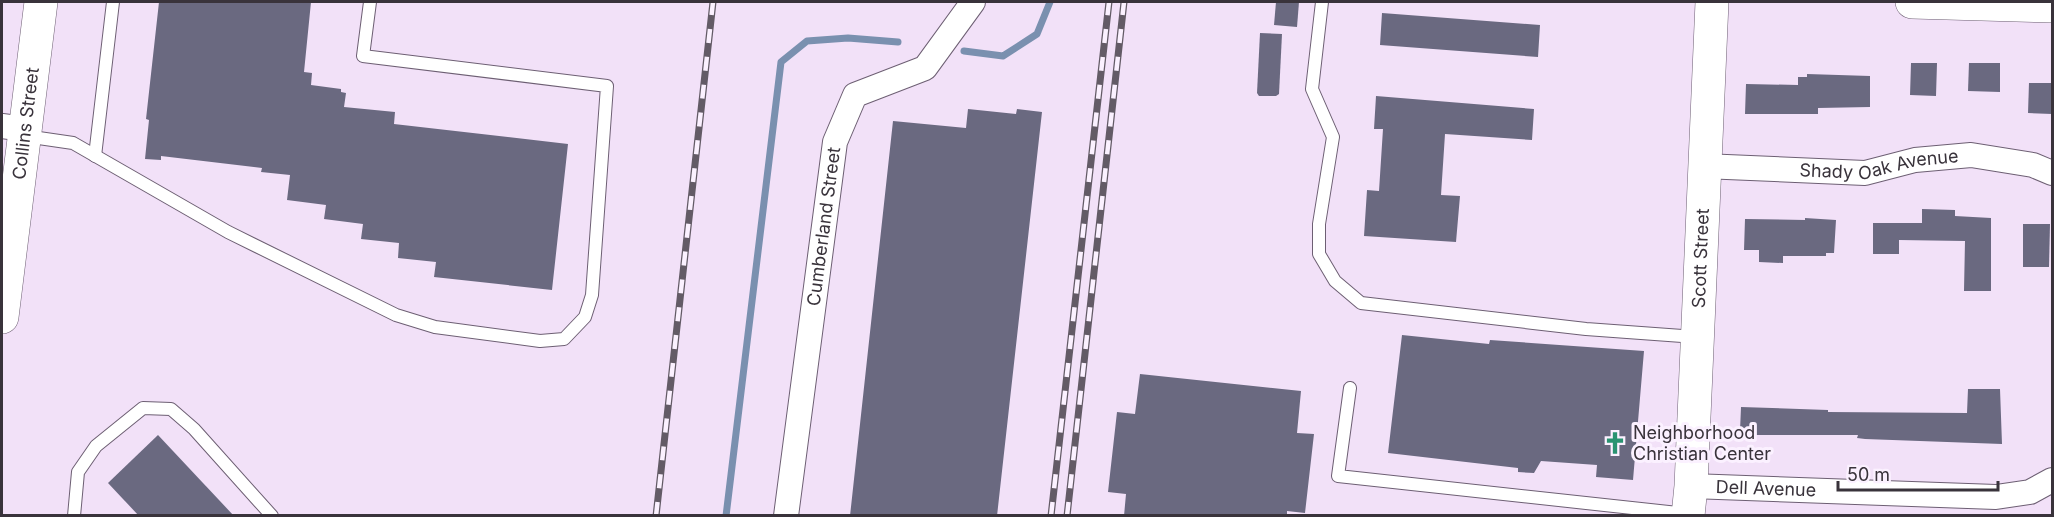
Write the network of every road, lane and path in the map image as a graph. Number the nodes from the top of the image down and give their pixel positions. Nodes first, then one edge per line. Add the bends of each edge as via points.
1 (42, 2) edge
2 (113, 2) edge
3 (370, 2) edge
4 (973, 2) edge
5 (1322, 2) edge
6 (1712, 2) edge
7 (1912, 2) edge
8 (2052, 6) edge
9 (17, 130) edge
10 (95, 156) junction
11 (1703, 166) junction
12 (2052, 173) edge
13 (2, 317) edge
14 (1697, 337) junction
15 (1350, 388) dead end
16 (2052, 480) edge
17 (1689, 505) edge
18 (74, 516) edge
19 (272, 516) edge
20 (786, 516) edge

1 - 9 main road, Collins Street
2 - 10 lane
3 - 10 lane via 363,56 607,86 592,295 585,317 564,339 540,341 435,327 396,315 228,232
4 - 20 street, Cumberland Street via 925,68 855,95 835,142
5 - 14 lane via 1312,89 1333,137 1319,224 1319,254 1335,281 1361,303 1586,329
6 - 11 main road, Scott Street
7 - 8 main road
9 - 10 lane via 73,142
9 - 13 main road, Collins Street
11 - 12 street, Shady Oak Avenue via 1865,173 1916,160 1971,155 2032,165
11 - 14 main road, Scott Street
14 - 17 main road, Scott Street
15 - 17 lane via 1338,476
16 - 17 street, Dell Avenue via 2030,492 1996,497
18 - 19 lane via 78,472 96,446 144,408 171,409

